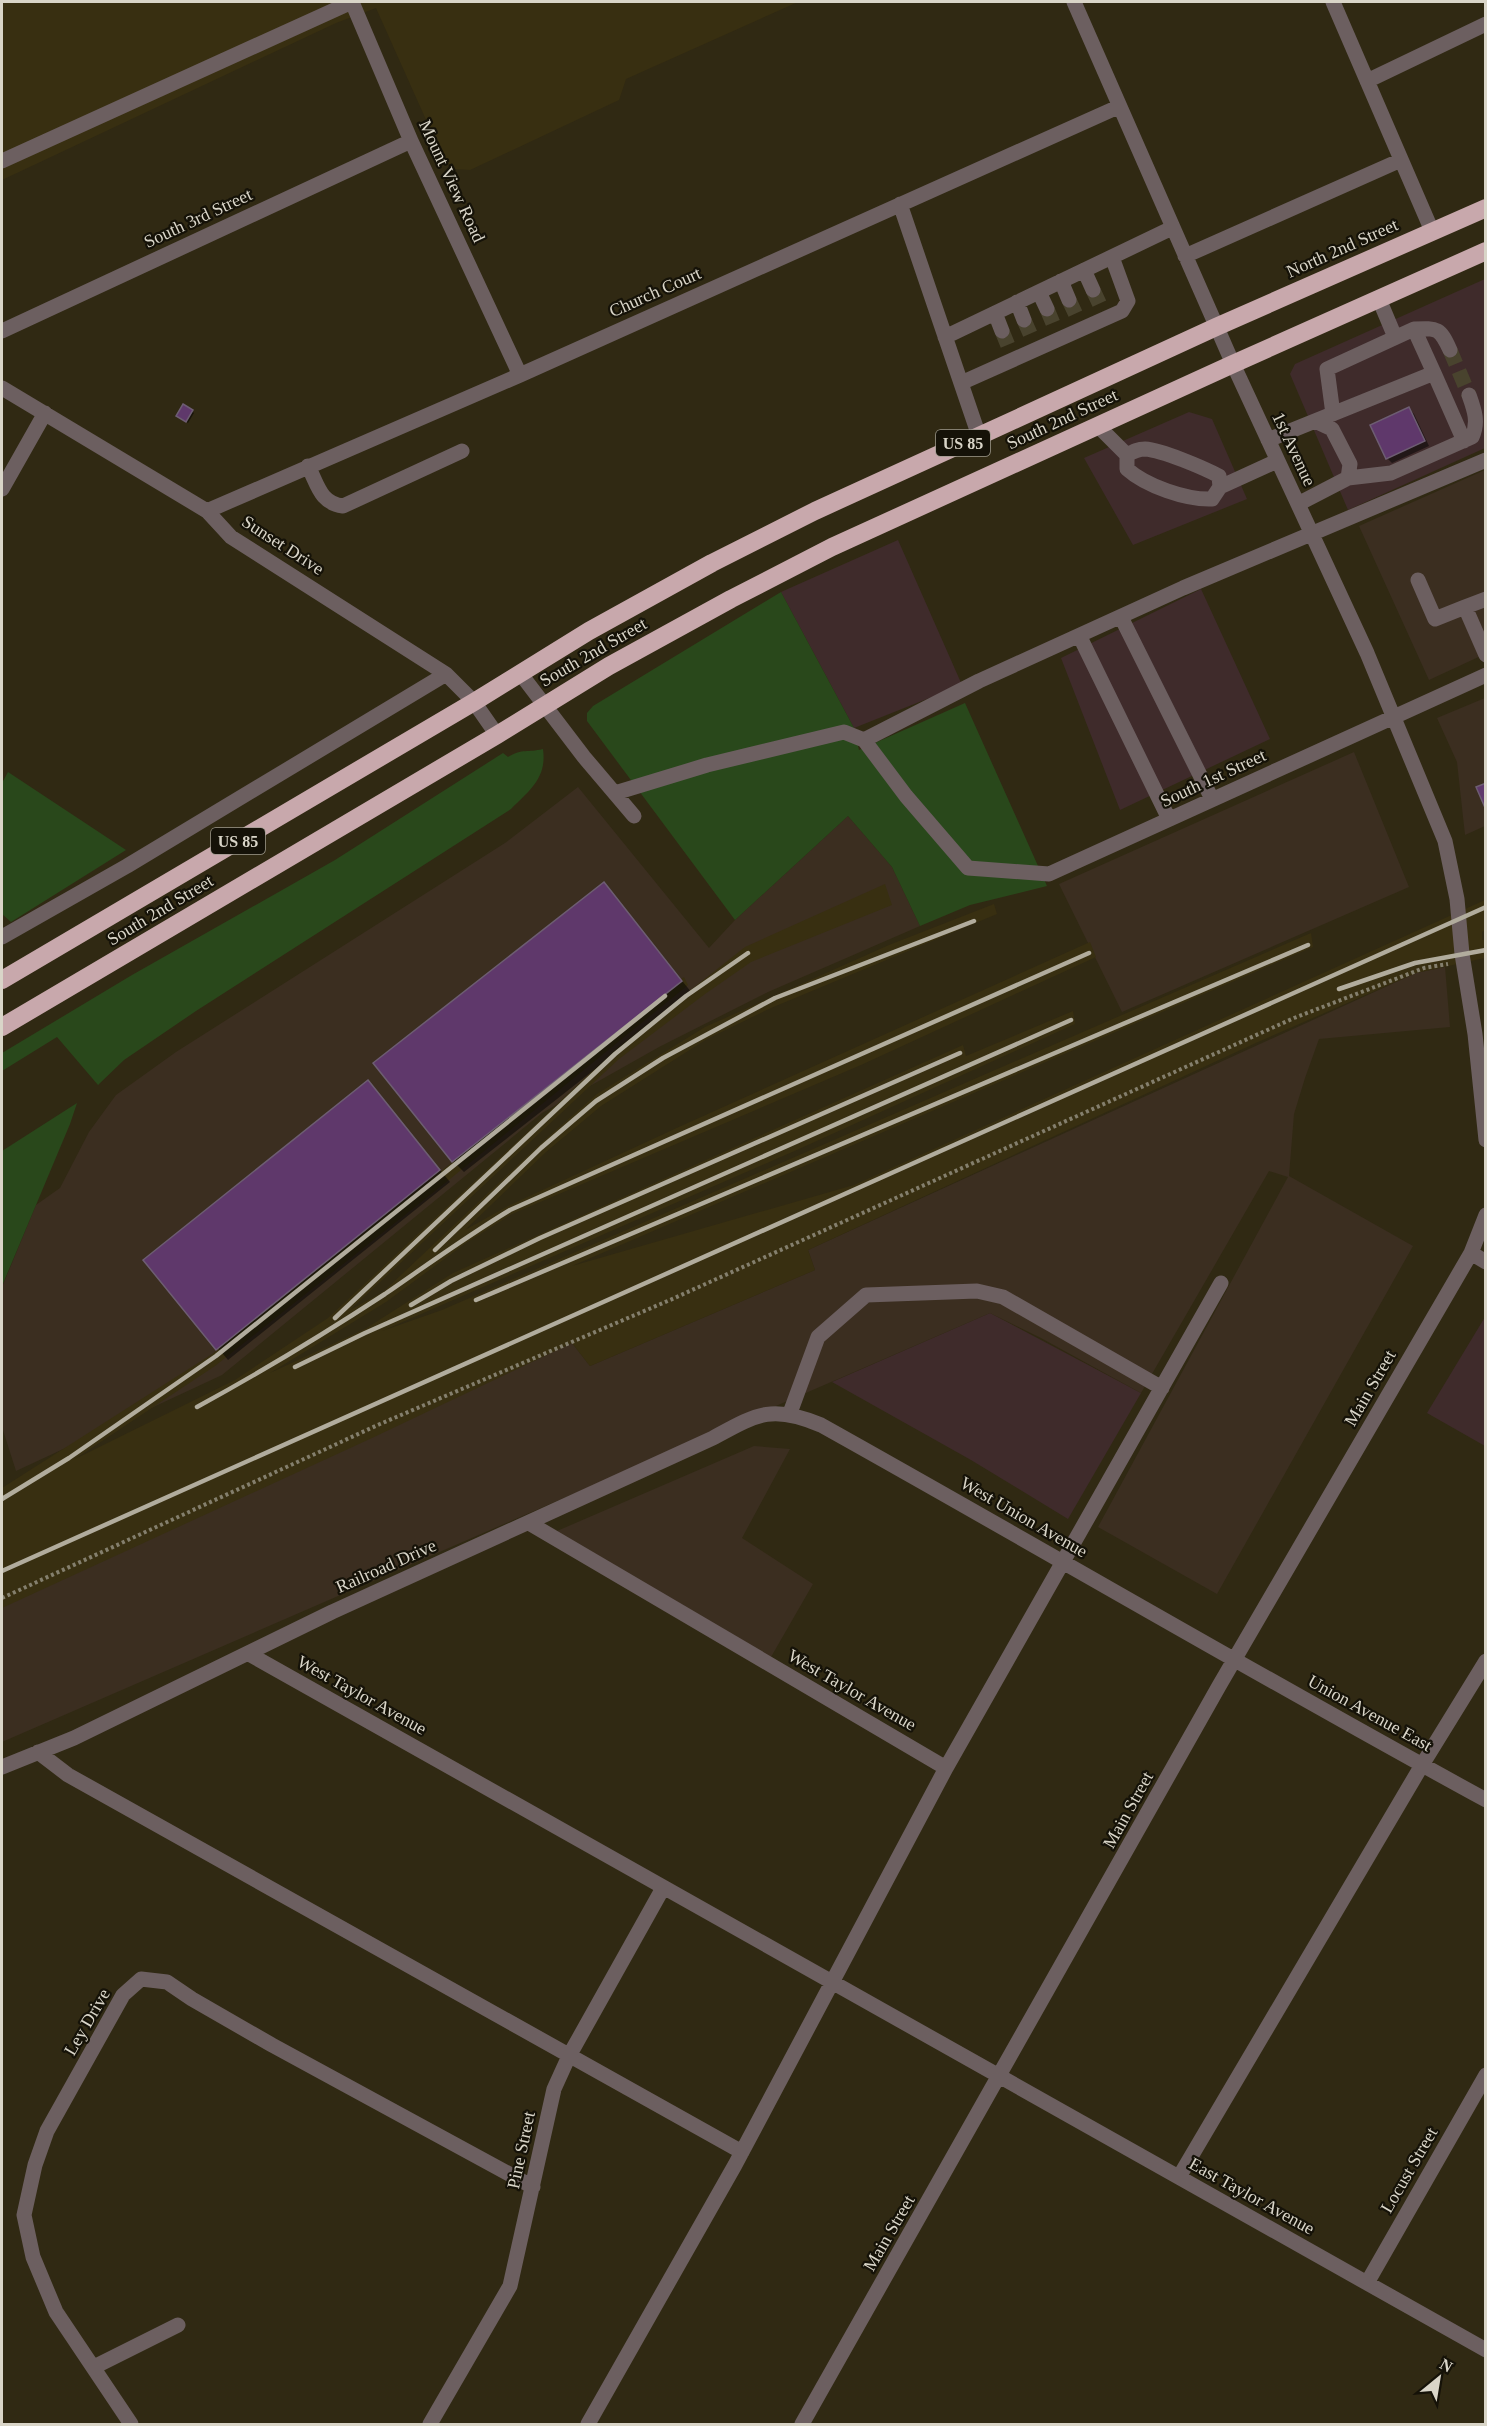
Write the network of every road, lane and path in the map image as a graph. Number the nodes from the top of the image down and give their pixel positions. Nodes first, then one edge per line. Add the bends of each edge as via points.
1 (352, 2) edge
2 (1074, 2) edge
3 (1333, 2) edge
4 (1485, 24) edge
5 (1367, 81) junction
6 (1118, 106) junction
7 (411, 141) junction
8 (1401, 160) junction
9 (2, 161) edge
10 (900, 204) junction
11 (1485, 208) edge
12 (1172, 228) junction
13 (1432, 231) junction
14 (1485, 251) edge
15 (1185, 256) junction
16 (1112, 257) junction
17 (1084, 270) junction
18 (1061, 281) junction
19 (1093, 290) tunnel mouth
20 (1039, 292) junction
21 (1379, 299) junction
22 (1069, 300) tunnel mouth
23 (1017, 302) junction
24 (1047, 309) tunnel mouth
25 (995, 313) junction
26 (1024, 320) tunnel mouth
27 (1216, 327) junction
28 (1414, 329) junction
29 (2, 331) edge
30 (1002, 331) tunnel mouth
31 (945, 337) junction
32 (1395, 338) junction
33 (1450, 350) tunnel mouth
34 (1233, 364) junction
35 (1434, 373) junction
36 (520, 375) junction
37 (961, 383) junction
38 (2, 388) edge
39 (1470, 395) tunnel mouth
40 (45, 413) junction
41 (1333, 414) junction
42 (1317, 422) junction
43 (1098, 426) junction
44 (979, 436) junction
45 (1268, 440) junction
46 (1464, 441) junction
47 (462, 451) dead end
48 (1127, 455) junction
49 (1485, 460) edge
50 (1277, 461) junction
51 (308, 466) junction
52 (1348, 478) junction
53 (1220, 487) junction
54 (2, 489) edge
55 (1298, 504) junction
56 (207, 511) junction
57 (1312, 535) junction
58 (1418, 580) dead end
59 (1485, 599) edge
60 (1465, 607) junction
61 (1121, 617) junction
62 (1080, 637) junction
63 (1485, 655) edge
64 (520, 673) junction
65 (446, 674) junction
66 (1485, 675) edge
67 (474, 702) junction
68 (544, 705) junction
69 (1394, 716) junction
70 (497, 735) junction
71 (864, 740) junction
72 (615, 793) junction
73 (1212, 800) junction
74 (634, 816) dead end
75 (1169, 819) junction
76 (2, 937) edge
77 (1463, 961) junction
78 (2, 980) edge
79 (2, 1027) edge
80 (1484, 1117) edge
81 (1485, 1140) edge
82 (1485, 1215) edge
83 (1471, 1253) junction
84 (1485, 1262) edge
85 (1221, 1283) dead end
86 (1162, 1388) junction
87 (790, 1413) junction
88 (529, 1523) junction
89 (1064, 1562) junction
90 (2, 1598) edge
91 (249, 1654) junction
92 (1235, 1660) junction
93 (1485, 1661) edge
94 (38, 1752) junction
95 (1422, 1765) junction
96 (2, 1767) edge
97 (946, 1768) junction
98 (1485, 1800) edge
99 (663, 1888) junction
100 (832, 1983) junction
101 (569, 2056) junction
102 (1000, 2078) junction
103 (1484, 2083) edge
104 (742, 2152) junction
105 (1179, 2177) junction
106 (533, 2187) junction
107 (1367, 2283) junction
108 (178, 2325) dead end
109 (1485, 2350) edge
110 (94, 2367) junction
111 (131, 2424) edge
112 (430, 2424) edge
113 (588, 2424) edge
114 (802, 2424) edge

1 - 7 street, Mount View Road
1 - 9 street
2 - 6 street, 1st Avenue
3 - 5 street
4 - 5 street
5 - 8 street
6 - 10 street, Church Court
6 - 12 street, 1st Avenue
7 - 29 street, South 3rd Street
7 - 36 street, Mount View Road
8 - 13 street
8 - 15 street
10 - 31 street
10 - 36 street, Church Court
11 - 13 highway, North 2nd Street / US 85
12 - 15 street, 1st Avenue
12 - 16 street
13 - 27 highway, North 2nd Street / US 85
14 - 21 highway, US 85
15 - 27 street, 1st Avenue
16 - 17 street
16 - 37 street via 1128,301 1122,311 1103,313 1034,343
17 - 18 street
17 - 19 street
18 - 20 street
18 - 22 street
20 - 23 street
20 - 24 street
21 - 32 street
21 - 34 highway, US 85
23 - 25 street
23 - 26 street
25 - 30 street
25 - 31 street
27 - 34 street, 1st Avenue
27 - 44 highway, South 2nd Street / US 85
28 - 32 street
28 - 33 street via 1436,328
28 - 35 street
31 - 37 street
32 - 41 street via 1327,369
34 - 43 highway, South 2nd Street / US 85
34 - 45 street, 1st Avenue
35 - 41 street
35 - 46 street
36 - 51 street, Church Court
37 - 44 street
38 - 40 street, Sunset Drive
39 - 46 street via 1475,430
40 - 54 street
40 - 56 street, Sunset Drive
41 - 42 street
42 - 45 street
42 - 52 street via 1332,429 1350,464
43 - 48 street
43 - 68 highway, South 2nd Street / US 85 via 822,552 721,604
44 - 64 highway, South 2nd Street / US 85 via 712,563
45 - 50 street, 1st Avenue
46 - 52 street via 1391,473
47 - 51 street via 344,506 325,500
48 - 53 street via 1148,449 1206,469 1219,476
48 - 53 street via 1127,469 1139,480 1197,499 1212,498
49 - 57 street
50 - 53 street
50 - 55 street, 1st Avenue
51 - 56 street, Church Court
52 - 55 street
55 - 57 street, 1st Avenue
56 - 65 street, Sunset Drive via 231,537
57 - 61 street
57 - 69 street, 1st Avenue
58 - 60 street via 1435,618
59 - 60 street
60 - 63 street
61 - 62 street
61 - 73 street
62 - 71 street via 979,681
62 - 75 street
64 - 67 highway, South 2nd Street / US 85
64 - 68 street
65 - 67 street, Sunset Drive
65 - 76 street
66 - 69 street, South 1st Street
67 - 70 street, Sunset Drive
67 - 78 highway, South 2nd Street / US 85
68 - 70 highway, South 2nd Street / US 85
68 - 72 street
69 - 73 street, South 1st Street
69 - 77 street, 1st Avenue via 1445,841 1457,899
70 - 79 highway, South 2nd Street / US 85
71 - 72 street via 844,732 706,765
71 - 75 street, South 1st Street via 968,868 1049,874
72 - 74 street
73 - 75 street, South 1st Street
77 - 80 street
77 - 90 path via 1424,968 1294,1018 691,1291 380,1424
80 - 81 street
82 - 83 street, Main Street
83 - 84 street
83 - 92 street, Main Street
85 - 86 street
86 - 87 street via 1003,1297 977,1291 866,1295 818,1337
86 - 89 street
87 - 88 street, Railroad Drive via 748,1419
87 - 89 street, West Union Avenue via 821,1425
88 - 91 street, Railroad Drive
88 - 97 street, West Taylor Avenue
89 - 92 street, West Union Avenue
89 - 97 street
91 - 94 street, Railroad Drive
91 - 99 street, West Taylor Avenue
92 - 95 street, Union Avenue East
92 - 102 street, Main Street
93 - 95 street
94 - 96 street, Railroad Drive
94 - 101 street via 68,1775
95 - 98 street, Union Avenue East
95 - 105 street
97 - 100 street
99 - 100 street, West Taylor Avenue
99 - 101 street, Pine Street
100 - 102 street, West Taylor Avenue
100 - 104 street
101 - 104 street
101 - 106 street, Pine Street via 554,2089
102 - 105 street, East Taylor Avenue
102 - 114 street, Main Street
103 - 107 street, Locust Street
104 - 113 street
105 - 107 street, East Taylor Avenue
106 - 110 street, Ley Drive via 272,2045 167,1982 141,1980 123,1995 47,2131 24,2215 33,2257 56,2312
106 - 112 street, Pine Street via 510,2286
107 - 109 street, East Taylor Avenue
108 - 110 street
110 - 111 street, Ley Drive

